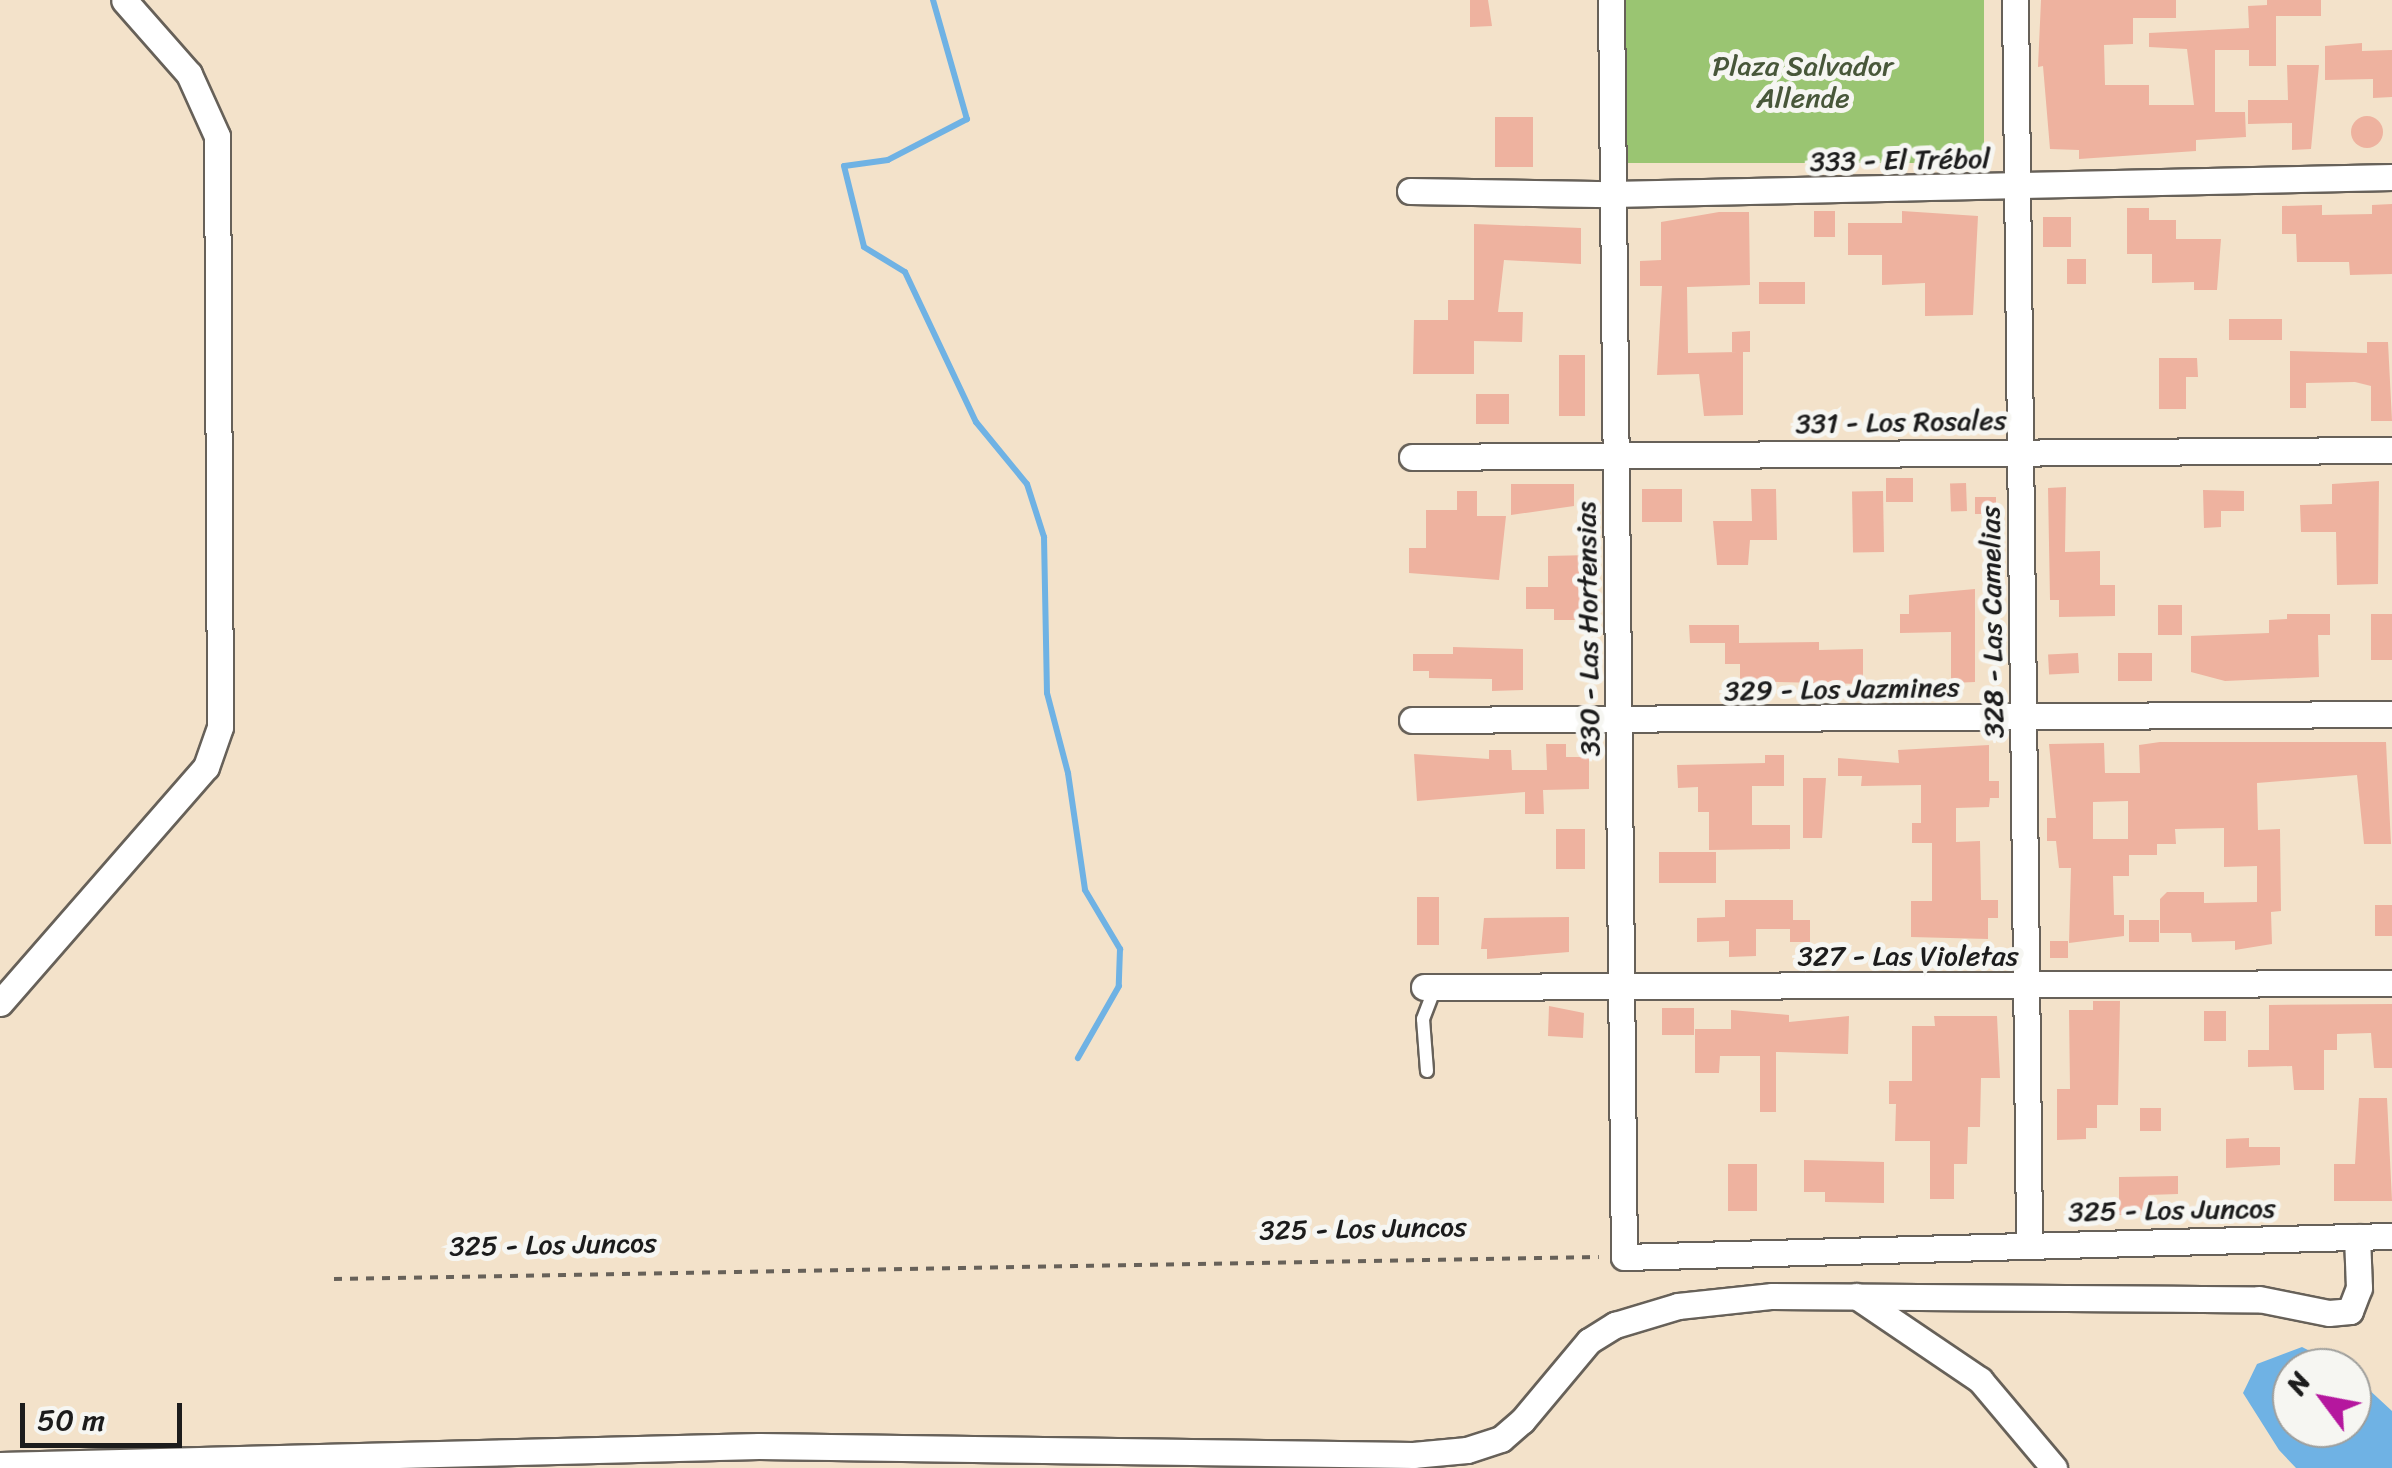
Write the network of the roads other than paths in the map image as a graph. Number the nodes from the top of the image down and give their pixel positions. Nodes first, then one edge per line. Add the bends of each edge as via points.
1 (124, 0) edge
2 (1610, 0) edge
3 (2015, 0) edge
4 (2392, 178) edge
5 (2017, 188) junction
6 (1410, 191) dead end
7 (1612, 194) junction
8 (2020, 450) junction
9 (2392, 450) edge
10 (1412, 456) dead end
11 (1614, 458) junction
12 (2392, 714) edge
13 (2023, 716) junction
14 (1412, 720) dead end
15 (1620, 721) junction
16 (2392, 983) edge
17 (1620, 984) junction
18 (1430, 987) joint
19 (2026, 987) junction
20 (0, 1003) edge
21 (1427, 1071) dead end
22 (2392, 1236) edge
23 (2357, 1237) junction
24 (2029, 1243) junction
25 (1624, 1257) joint
26 (1856, 1296) junction
27 (759, 1446) junction
28 (675, 1459) edge
29 (1042, 1459) edge
30 (1080, 1459) edge
31 (1412, 1462) edge
32 (362, 1463) edge
33 (0, 1466) edge
34 (734, 1468) edge
35 (2054, 1468) edge

1 - 20 street via 189,74 217,136 220,727 206,767
2 - 7 street, 330 - Las Hortensias
3 - 5 street, 328 - Las Camelias
4 - 5 street, 333 - El Trébol
5 - 7 street, 333 - El Trébol
5 - 8 street, 328 - Las Camelias
6 - 7 street, 333 - El Trébol
7 - 11 street, 330 - Las Hortensias
8 - 9 street, 331 - Los Rosales
8 - 11 street, 331 - Los Rosales
8 - 13 street, 328 - Las Camelias
10 - 11 street, 331 - Los Rosales
11 - 15 street, 330 - Las Hortensias
12 - 13 street, 329 - Los Jazmines
13 - 15 street, 329 - Los Jazmines
13 - 19 street, 328 - Las Camelias
14 - 15 street, 329 - Los Jazmines
15 - 17 street, 330 - Las Hortensias
16 - 19 street, 327 - Las Violetas
17 - 18 street, 327 - Las Violetas
17 - 19 street, 327 - Las Violetas
17 - 25 street, 330 - Las Hortensias
18 - 21 lane
19 - 24 street, 328 - Las Camelias
22 - 23 street, 325 - Los Juncos
23 - 24 street, 325 - Los Juncos
23 - 26 street via 2359,1288 2350,1311 2260,1300
24 - 25 street, 325 - Los Juncos
26 - 31 street via 1732,1298 1614,1325 1573,1356 1501,1439
26 - 35 street via 1980,1380
27 - 28 street
27 - 29 street
27 - 34 street
28 - 32 street
29 - 30 street
30 - 31 street
32 - 33 street

